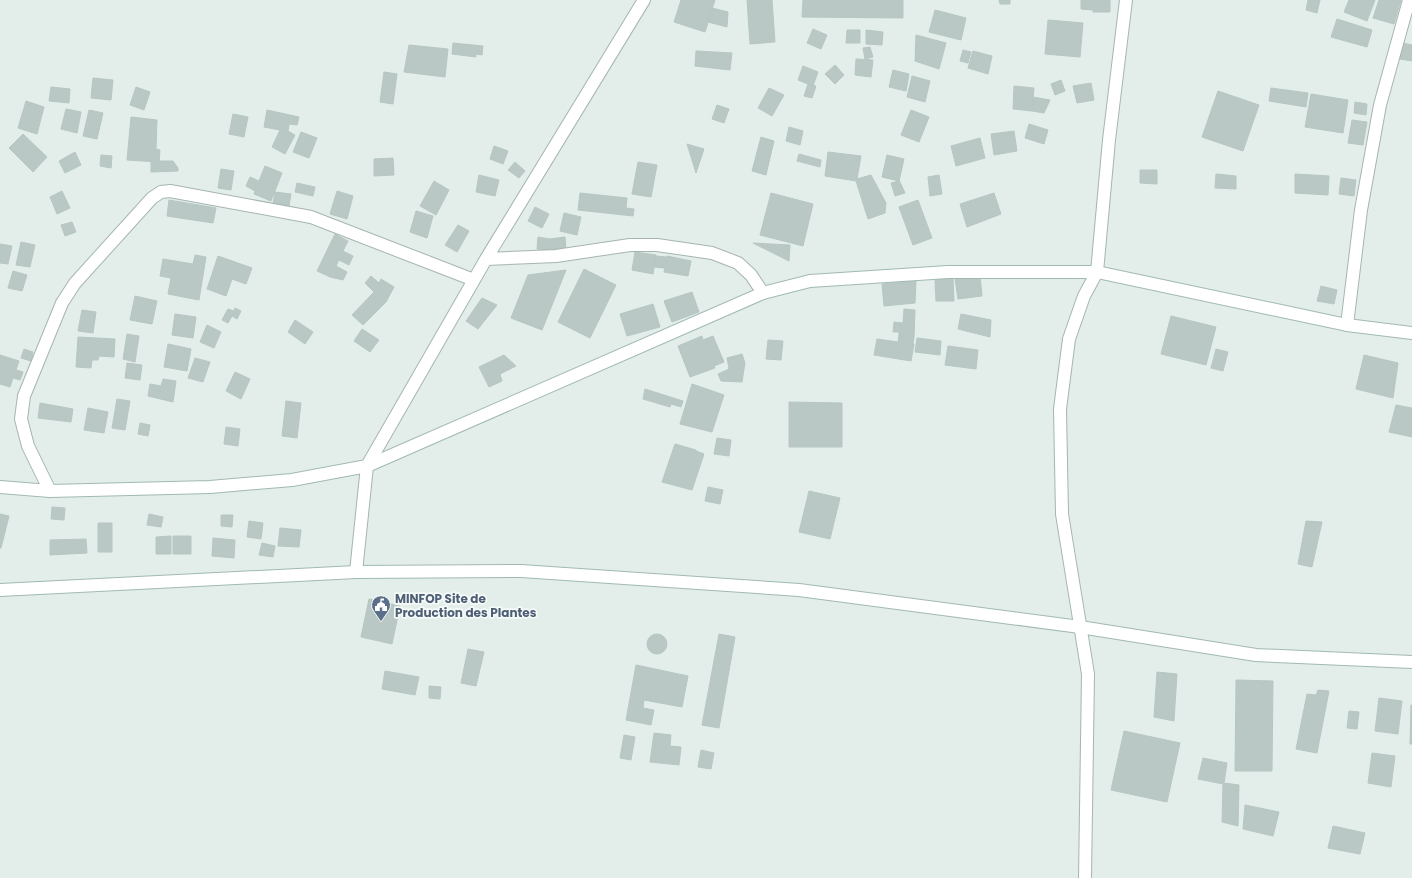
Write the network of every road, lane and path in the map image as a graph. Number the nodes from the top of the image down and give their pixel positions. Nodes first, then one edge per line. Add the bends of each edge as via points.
1 (644, 0) edge
2 (1126, 0) edge
3 (1409, 0) edge
4 (486, 260) junction
5 (1097, 272) junction
6 (474, 280) junction
7 (763, 293) junction
8 (1347, 325) junction
9 (1412, 333) edge
10 (367, 466) junction
11 (0, 487) edge
12 (50, 491) junction
13 (356, 572) junction
14 (0, 590) edge
15 (1080, 626) junction
16 (1412, 662) edge
17 (1085, 878) edge

1 - 4 street
2 - 5 street via 1109,140
3 - 8 street via 1380,105 1362,210
4 - 6 street
4 - 7 street via 556,256 630,245 657,245 712,253 738,263 751,275
5 - 7 street via 948,272 817,280
5 - 8 street
5 - 15 street via 1084,296 1069,339 1060,409 1062,514
6 - 10 street
6 - 12 street via 311,217 170,191 161,192 152,198 75,283 62,303 24,396 21,419 28,446
7 - 10 street
8 - 9 street
10 - 12 street via 292,480 210,487
10 - 13 street
11 - 12 street
13 - 14 street
13 - 15 street via 521,571 799,590
15 - 16 street via 1256,655
15 - 17 street via 1088,674

